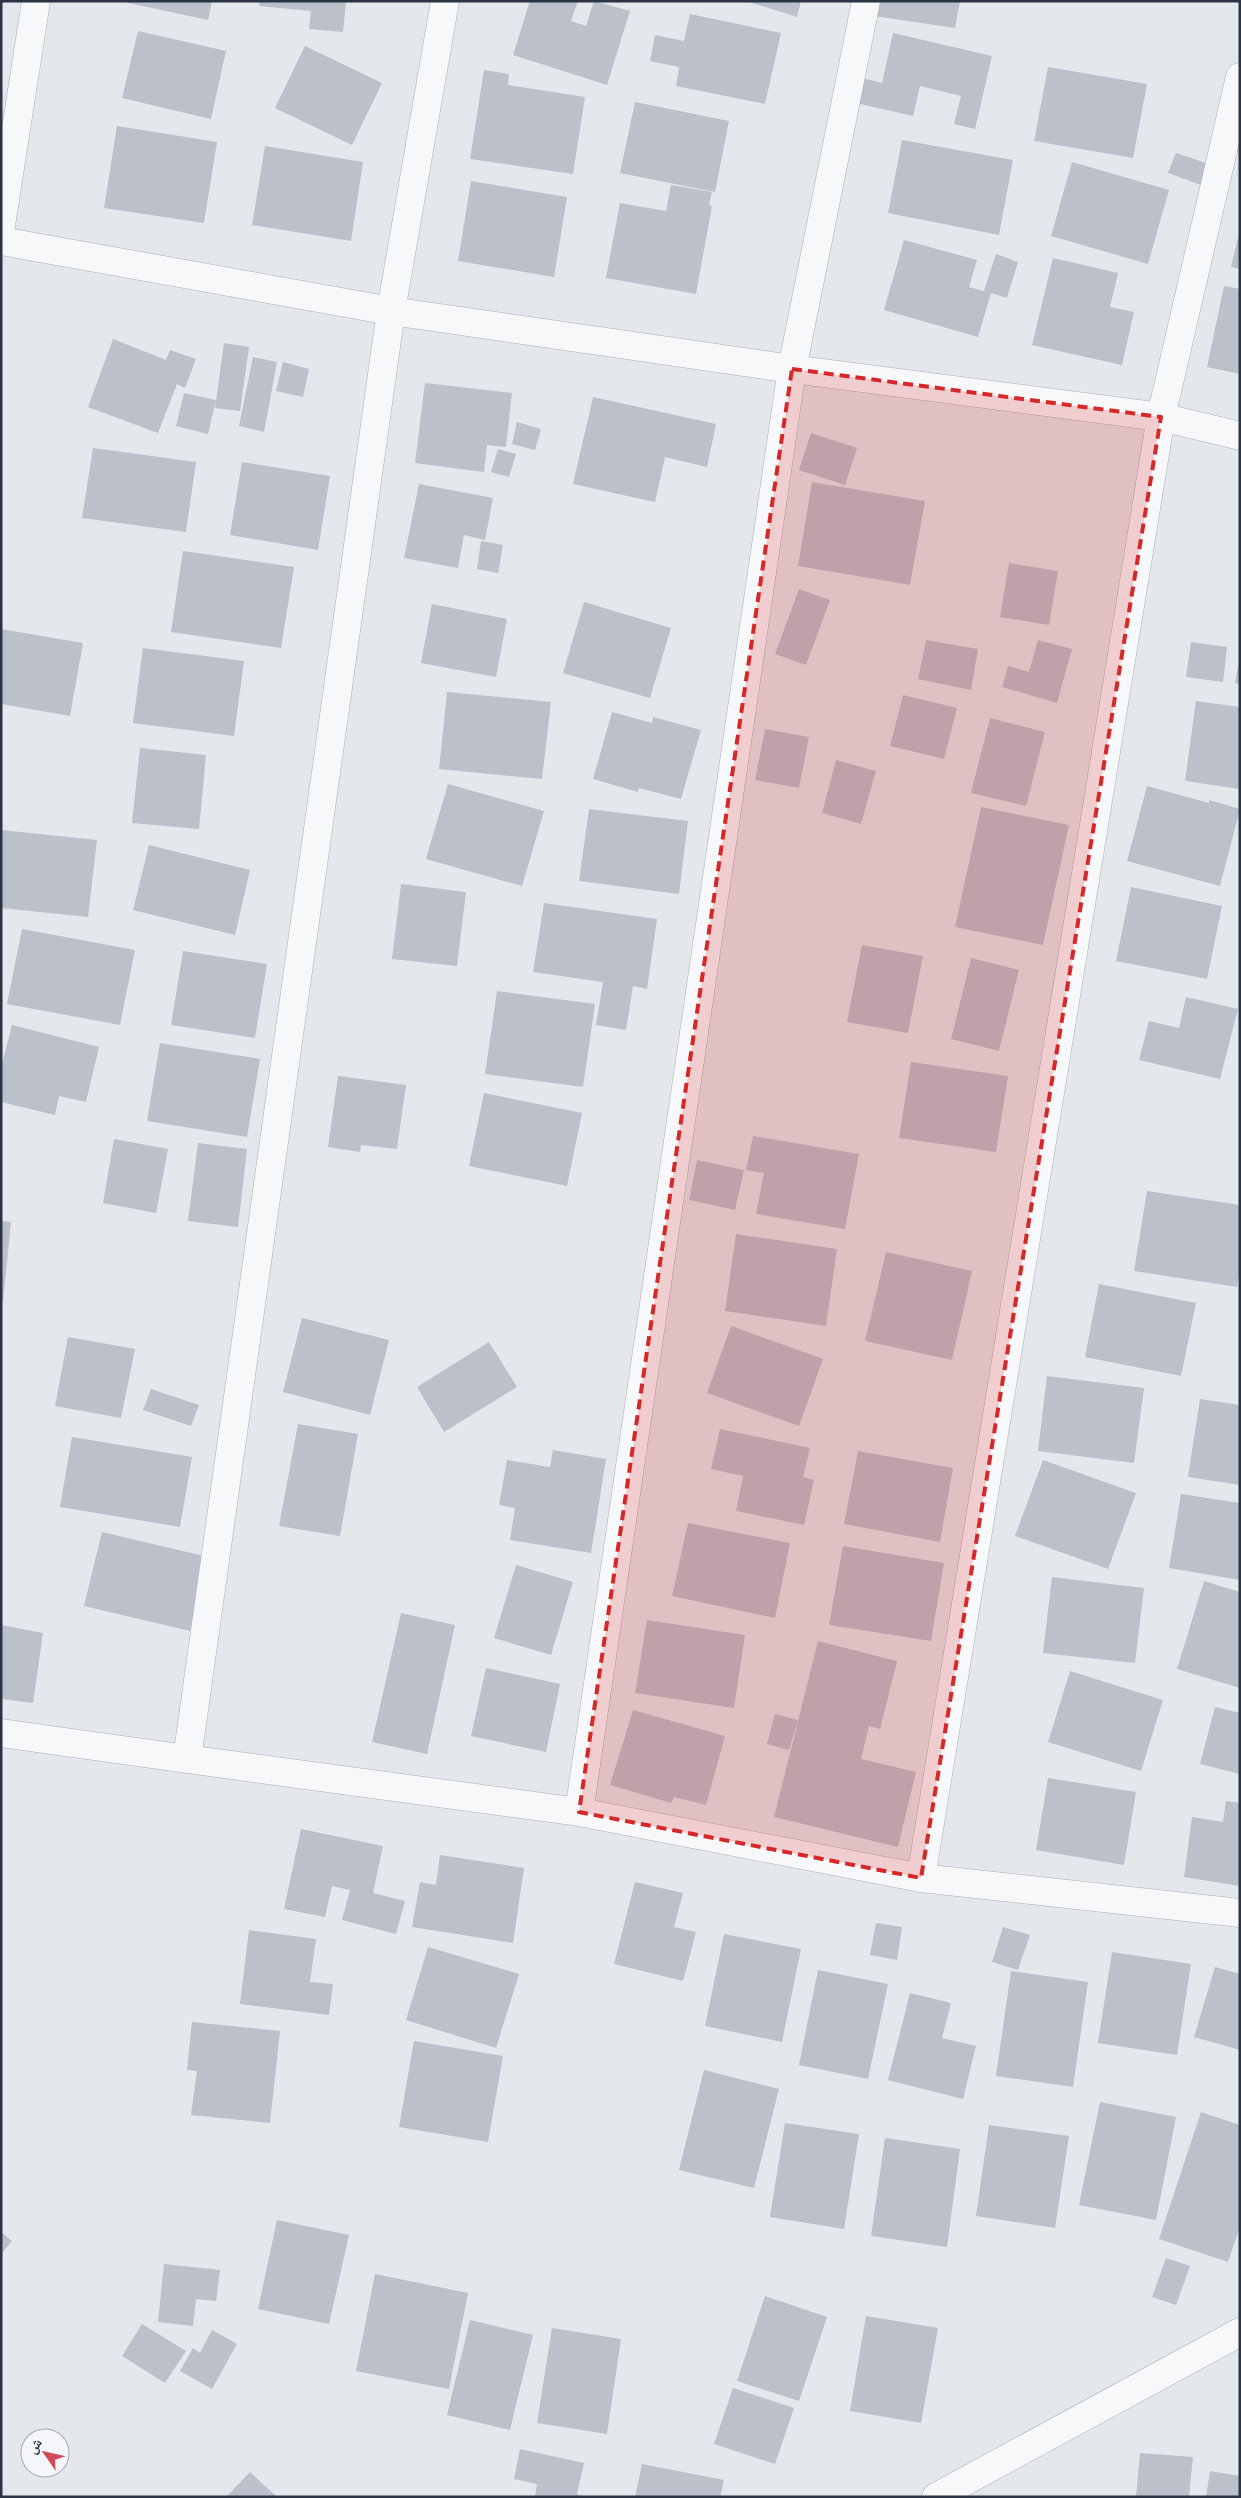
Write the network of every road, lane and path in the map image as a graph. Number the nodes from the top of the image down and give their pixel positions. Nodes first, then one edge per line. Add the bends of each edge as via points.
1 (36, 1) edge
2 (445, 1) edge
3 (866, 1) edge
4 (1240, 77) edge
5 (1, 225) edge
6 (1, 241) edge
7 (391, 312) junction
8 (792, 369) junction
9 (1161, 417) junction
10 (1240, 436) edge
11 (1, 1733) edge
12 (187, 1759) junction
13 (579, 1812) junction
14 (921, 1878) junction
15 (1240, 1913) edge
16 (1240, 2332) edge
17 (936, 2497) edge

1 - 5 street
2 - 7 street
3 - 8 street
4 - 9 street
6 - 7 street
7 - 8 street
7 - 12 street
8 - 9 street
8 - 13 street
9 - 10 street
9 - 14 street
11 - 12 street
12 - 13 street
13 - 14 street
14 - 15 street
16 - 17 street

